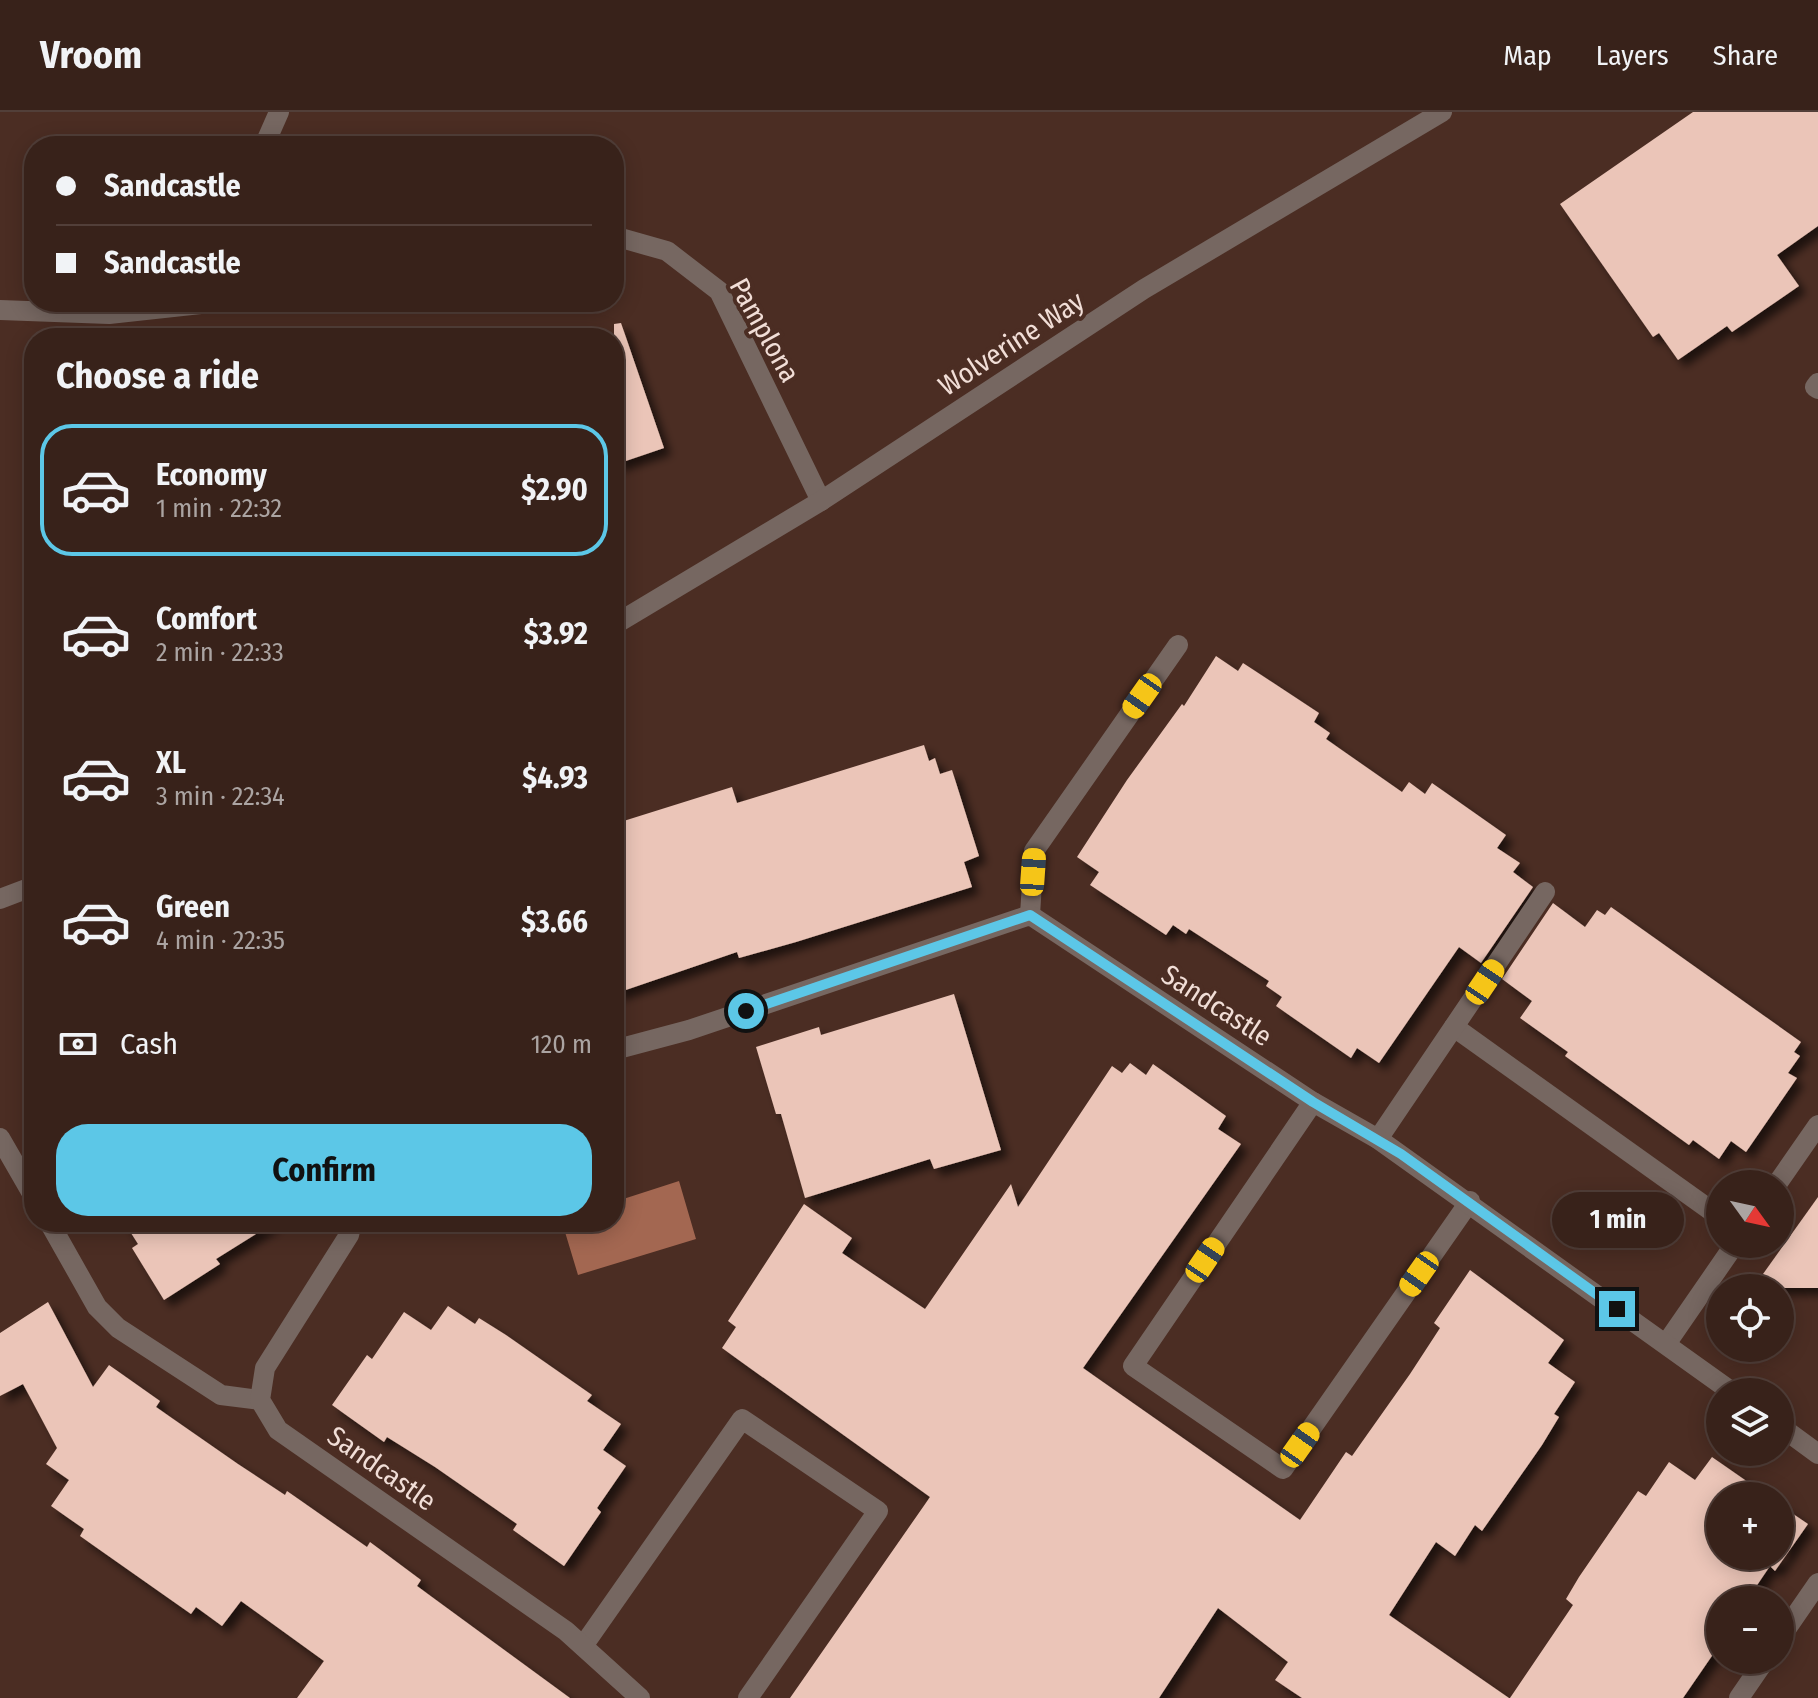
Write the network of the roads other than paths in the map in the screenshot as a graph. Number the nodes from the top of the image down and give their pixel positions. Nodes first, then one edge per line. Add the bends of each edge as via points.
1 (279, 112) edge
2 (1442, 112) edge
3 (268, 136) edge
4 (624, 239) edge
5 (0, 310) edge
6 (24, 311) edge
7 (54, 312) edge
8 (127, 312) edge
9 (821, 501) junction
10 (624, 619) edge
11 (1178, 645) dead end
12 (24, 890) edge
13 (1545, 892) dead end
14 (0, 899) edge
15 (1030, 915) junction
16 (1454, 1027) junction
17 (624, 1047) edge
18 (1313, 1102) junction
19 (1818, 1125) edge
20 (0, 1138) edge
21 (1378, 1139) junction
22 (1787, 1170) edge
23 (24, 1180) edge
24 (1470, 1201) junction
25 (1706, 1207) edge
26 (55, 1232) edge
27 (350, 1232) edge
28 (1725, 1258) edge
29 (1666, 1344) junction
30 (1713, 1378) edge
31 (260, 1400) junction
32 (1794, 1436) edge
33 (1818, 1454) edge
34 (1818, 1583) edge
35 (1794, 1618) edge
36 (583, 1646) junction
37 (1755, 1674) edge
38 (640, 1698) edge
39 (748, 1698) edge
40 (1739, 1698) edge

1 - 3 street
2 - 9 street, Wolverine Way via 1144,289
4 - 9 street, Pamplona via 667,251 719,291
5 - 6 street
7 - 8 street
9 - 10 street, Wolverine Way
11 - 15 street via 1034,851
12 - 14 street
13 - 16 street
15 - 17 street
15 - 18 street, Sandcastle
16 - 21 street
16 - 25 street
18 - 21 street, Sandcastle
18 - 24 street via 1133,1366 1283,1469
19 - 22 street
20 - 23 street
21 - 24 street, Sandcastle
24 - 29 street, Sandcastle
26 - 31 street via 97,1307 118,1328 221,1395
27 - 31 street via 265,1368
28 - 29 street
29 - 30 street, Sandcastle
31 - 36 street, Sandcastle via 278,1430
32 - 33 street
34 - 35 street
36 - 38 street, Sandcastle
36 - 39 street via 742,1419 878,1511
37 - 40 street

